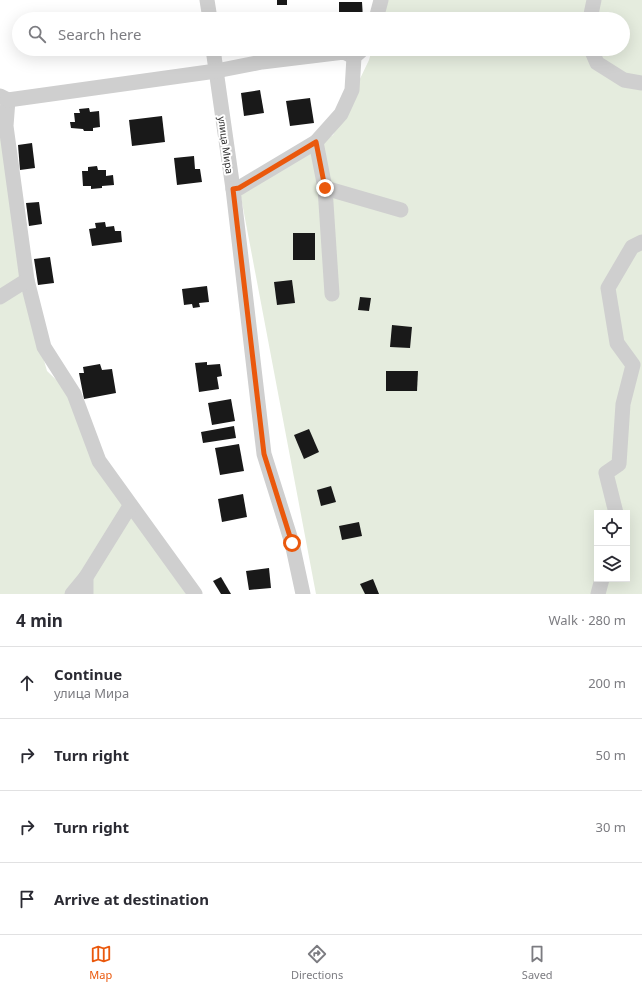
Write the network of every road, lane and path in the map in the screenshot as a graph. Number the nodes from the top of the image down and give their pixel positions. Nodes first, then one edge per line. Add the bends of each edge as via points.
1 (207, 0) edge
2 (381, 0) edge
3 (594, 0) edge
4 (209, 12) edge
5 (378, 12) edge
6 (591, 12) edge
7 (214, 56) edge
8 (311, 56) edge
9 (358, 56) edge
10 (594, 56) edge
11 (216, 71) junction
12 (642, 83) edge
13 (4, 98) edge
14 (316, 142) junction
15 (325, 188) junction
16 (233, 189) junction
17 (401, 210) dead end
18 (642, 242) edge
19 (27, 280) junction
20 (332, 294) dead end
21 (0, 297) edge
22 (130, 506) junction
23 (615, 510) edge
24 (86, 577) junction
25 (601, 582) edge
26 (72, 594) edge
27 (86, 594) edge
28 (195, 594) edge
29 (303, 594) edge
30 (598, 594) edge

1 - 4 street
2 - 5 street
3 - 6 street
7 - 11 street, улица Мира
8 - 11 street
9 - 14 street via 352,90 341,114
10 - 12 street via 597,63 624,80
11 - 13 street
11 - 16 street, улица Мира
13 - 19 street
14 - 15 street
14 - 16 street via 239,188
15 - 17 street
15 - 20 street
16 - 29 street, улица Мира via 264,454 292,543
18 - 23 street via 632,247 608,288 617,343 633,365 623,404 619,464 606,473
19 - 21 street
19 - 22 street via 44,347 74,394 99,461
22 - 24 street
22 - 28 street
24 - 26 street
24 - 27 street
25 - 30 street

